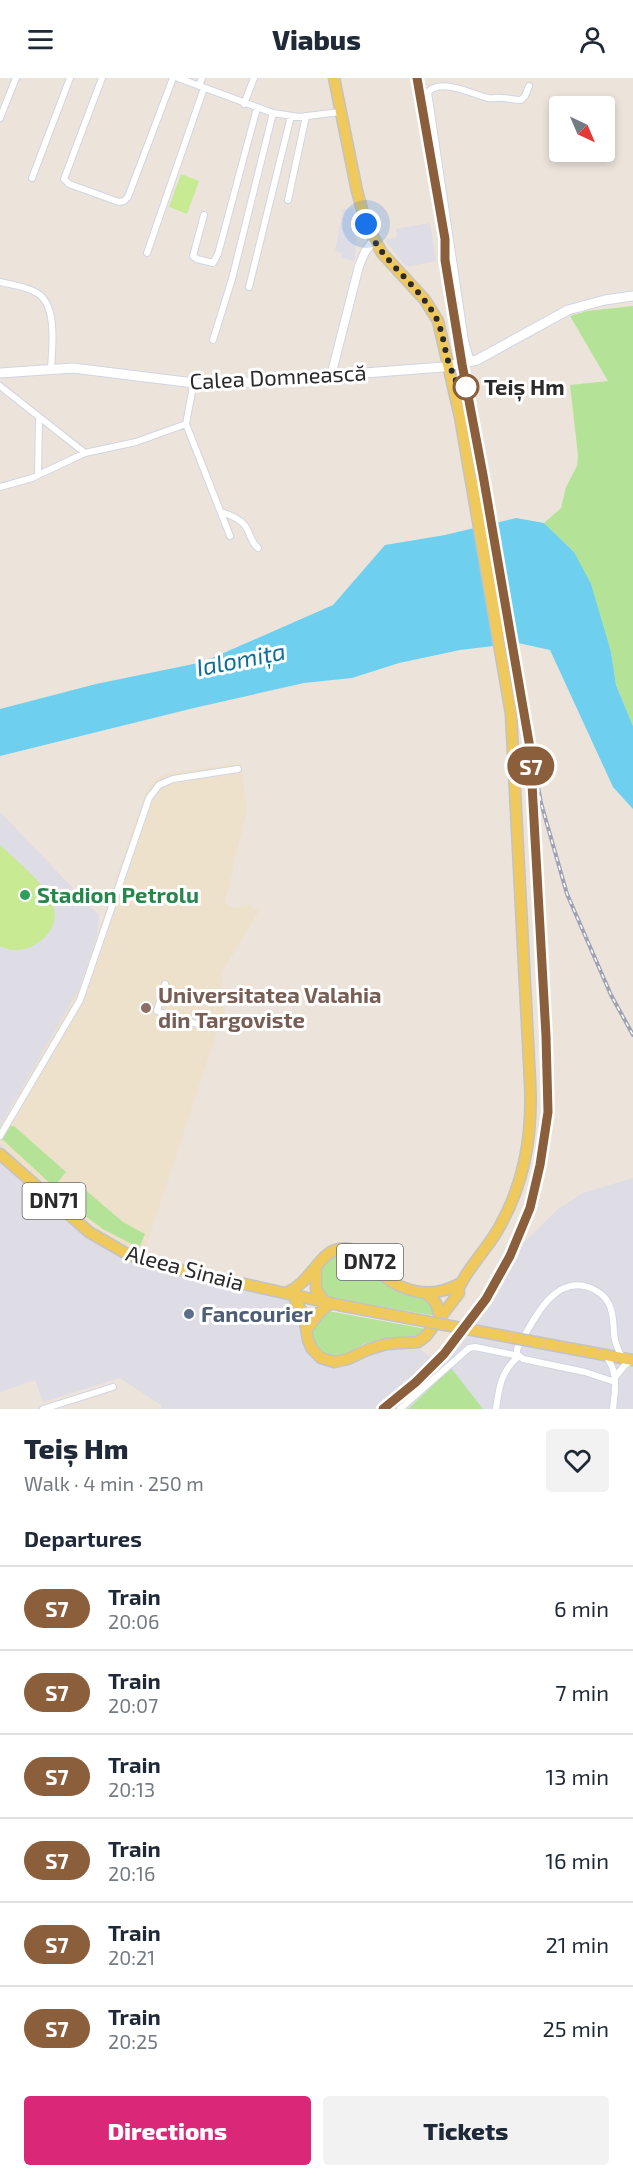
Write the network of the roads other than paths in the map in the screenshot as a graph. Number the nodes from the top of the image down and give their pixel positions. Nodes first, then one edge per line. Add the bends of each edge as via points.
1 (16, 78) edge
2 (70, 78) edge
3 (102, 78) edge
4 (175, 78) edge
5 (202, 78) edge
6 (254, 78) edge
7 (334, 78) edge
8 (528, 86) dead end
9 (201, 87) junction
10 (244, 104) junction
11 (257, 108) junction
12 (340, 112) junction
13 (273, 113) junction
14 (291, 116) junction
15 (306, 116) junction
16 (0, 118) edge
17 (32, 178) dead end
18 (288, 200) dead end
19 (204, 215) dead end
20 (374, 240) junction
21 (147, 252) dead end
22 (0, 282) edge
23 (249, 287) dead end
24 (633, 296) edge
25 (213, 339) dead end
26 (471, 362) junction
27 (450, 366) junction
28 (51, 368) junction
29 (3, 372) edge
30 (331, 374) junction
31 (194, 382) junction
32 (1, 386) edge
33 (39, 417) junction
34 (186, 424) junction
35 (85, 453) junction
36 (38, 475) junction
37 (0, 487) edge
38 (221, 512) junction
39 (230, 536) dead end
40 (258, 548) dead end
41 (509, 682) junction
42 (238, 769) dead end
43 (165, 984) dead end
44 (200, 1025) dead end
45 (0, 1136) edge
46 (0, 1154) edge
47 (0, 1161) edge
48 (316, 1269) junction
49 (462, 1282) junction
50 (433, 1294) junction
51 (291, 1296) junction
52 (453, 1300) junction
53 (331, 1303) junction
54 (440, 1317) junction
55 (307, 1329) junction
56 (614, 1341) junction
57 (598, 1354) junction
58 (519, 1356) junction
59 (630, 1359) edge
60 (616, 1379) junction
61 (113, 1387) dead end
62 (44, 1409) edge
63 (400, 1409) edge
64 (496, 1409) edge
65 (613, 1409) edge

1 - 16 street
2 - 17 street
3 - 4 street via 64,179 119,202 128,197
4 - 9 street
5 - 9 street
6 - 10 street
7 - 12 main road
8 - 26 street via 521,100 490,98 456,84 437,84 428,92
9 - 10 street
9 - 21 street
10 - 11 street
11 - 13 street
11 - 19 street via 213,263 193,256
12 - 15 street
12 - 20 main road via 363,215
13 - 14 street
13 - 25 street
14 - 15 street
14 - 23 street
15 - 18 street
20 - 27 main road via 432,310
20 - 30 street via 359,266
22 - 28 street via 35,292 48,303 52,321
24 - 26 main road via 568,310
26 - 27 main road
27 - 30 main road, Calea Domnească
27 - 30 main road, Calea Domnească via 431,364
27 - 41 main road via 458,386
28 - 29 main road, Calea Domnească
28 - 31 main road, Calea Domnească
29 - 32 street
30 - 31 main road, Calea Domnească via 234,384
31 - 34 street
32 - 33 street
33 - 35 street
33 - 36 street
34 - 35 street via 136,442
34 - 38 street
35 - 36 street
36 - 37 street
38 - 39 street
38 - 40 street via 246,526
41 - 49 main road via 532,1113 527,1155 514,1198
41 - 52 main road via 520,759 537,1098 535,1134 525,1180 511,1215
42 - 45 street via 173,779 159,785 149,798 80,1000
43 - 44 street via 157,1011
46 - 51 main road, Aleea Sinaia / DN71 via 81,1226 121,1251 167,1267
47 - 51 main road, Aleea Sinaia via 86,1235 120,1256 182,1275
48 - 50 main road, DN72 via 331,1251 346,1248 361,1253 395,1283
48 - 51 main road, DN72
48 - 53 main road via 316,1289
49 - 50 main road
49 - 52 main road
50 - 52 main road, DN72
50 - 54 main road, DN72
51 - 53 main road, Aleea Sinaia
51 - 55 main road
52 - 54 main road
53 - 55 main road
53 - 57 main road, Aleea Sinaia, bridge
54 - 55 main road via 418,1342 386,1344 334,1362 315,1353
56 - 57 street
56 - 58 street via 611,1310 605,1298 586,1286 571,1285 555,1293 544,1306 517,1349
56 - 59 street
57 - 59 main road, Aleea Sinaia
57 - 60 street via 614,1368
58 - 60 street
58 - 63 street via 469,1348
58 - 64 street via 501,1378
59 - 60 street
60 - 65 street
61 - 62 street

